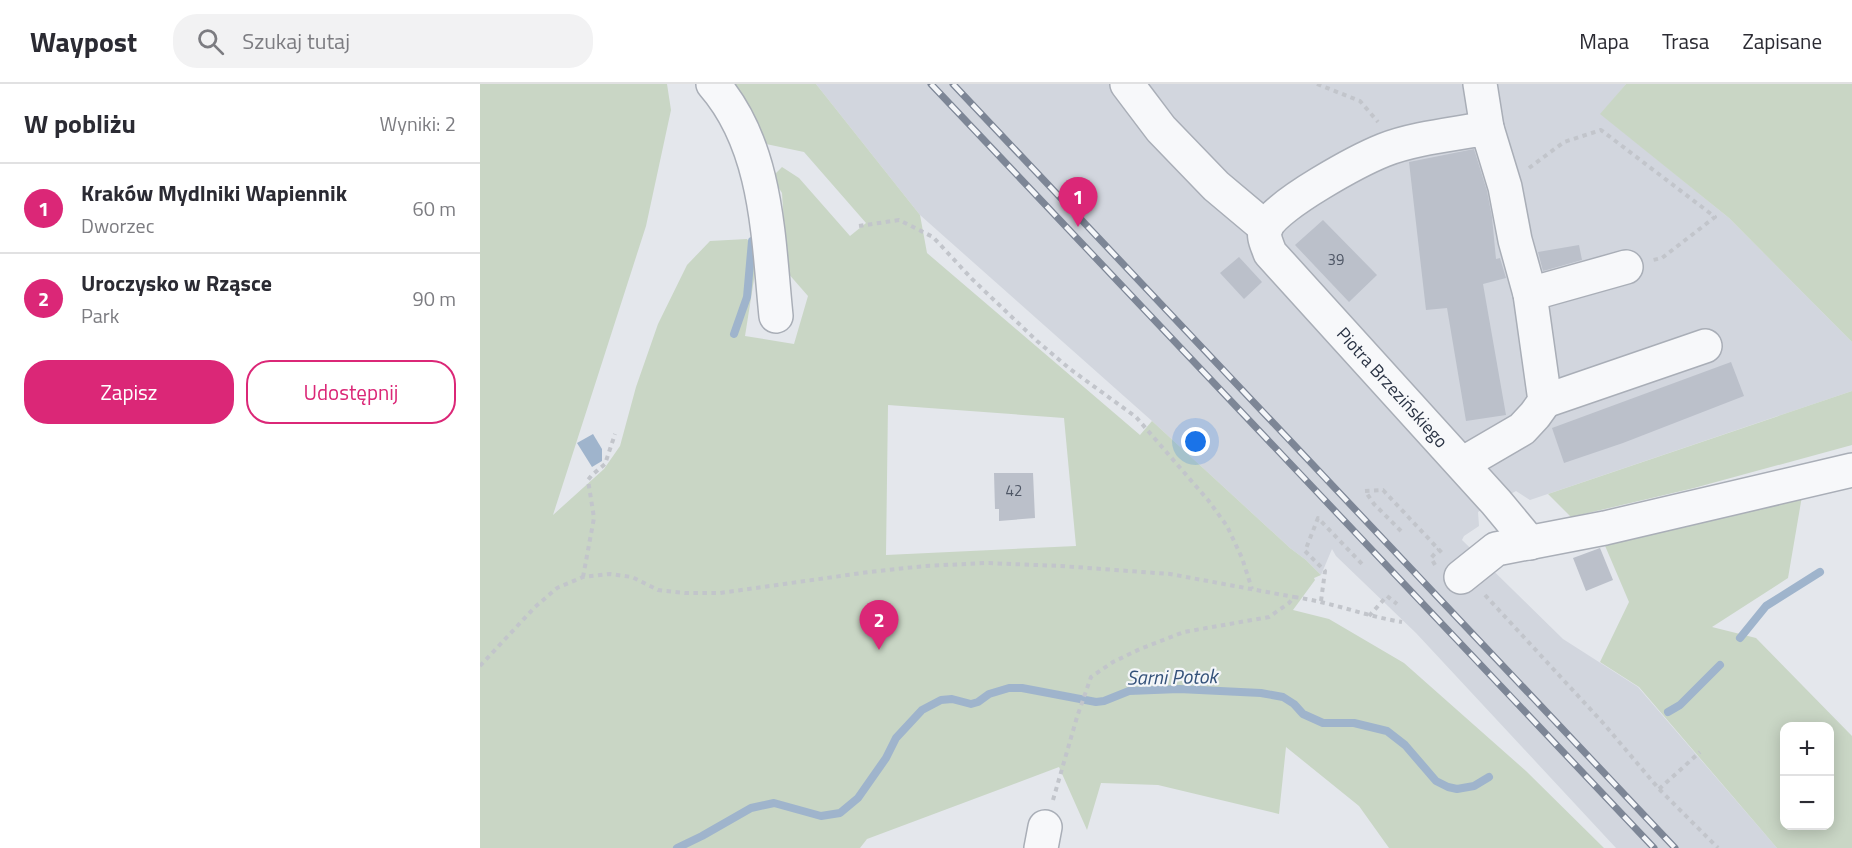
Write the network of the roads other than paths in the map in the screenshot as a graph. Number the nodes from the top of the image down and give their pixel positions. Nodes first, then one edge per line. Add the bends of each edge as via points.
1 (713, 84) edge
2 (1127, 84) edge
3 (1480, 84) edge
4 (1487, 128) junction
5 (1270, 222) junction
6 (1626, 267) road end
7 (1530, 294) junction
8 (776, 316) dead end
9 (1705, 346) dead end
10 (1545, 401) junction
11 (1462, 464) junction
12 (1852, 470) edge
13 (1530, 543) junction
14 (1454, 573) road end

1 - 8 street via 728,100 756,163
2 - 5 street via 1161,129 1216,186
3 - 4 street
4 - 5 street via 1385,150 1308,190
4 - 7 street
5 - 11 street, Piotra Brzezińskiego via 1264,237 1270,253
6 - 7 street
7 - 10 street
9 - 10 street
10 - 11 street via 1522,429
11 - 13 street, Piotra Brzezińskiego
12 - 13 street
13 - 14 street via 1496,549

